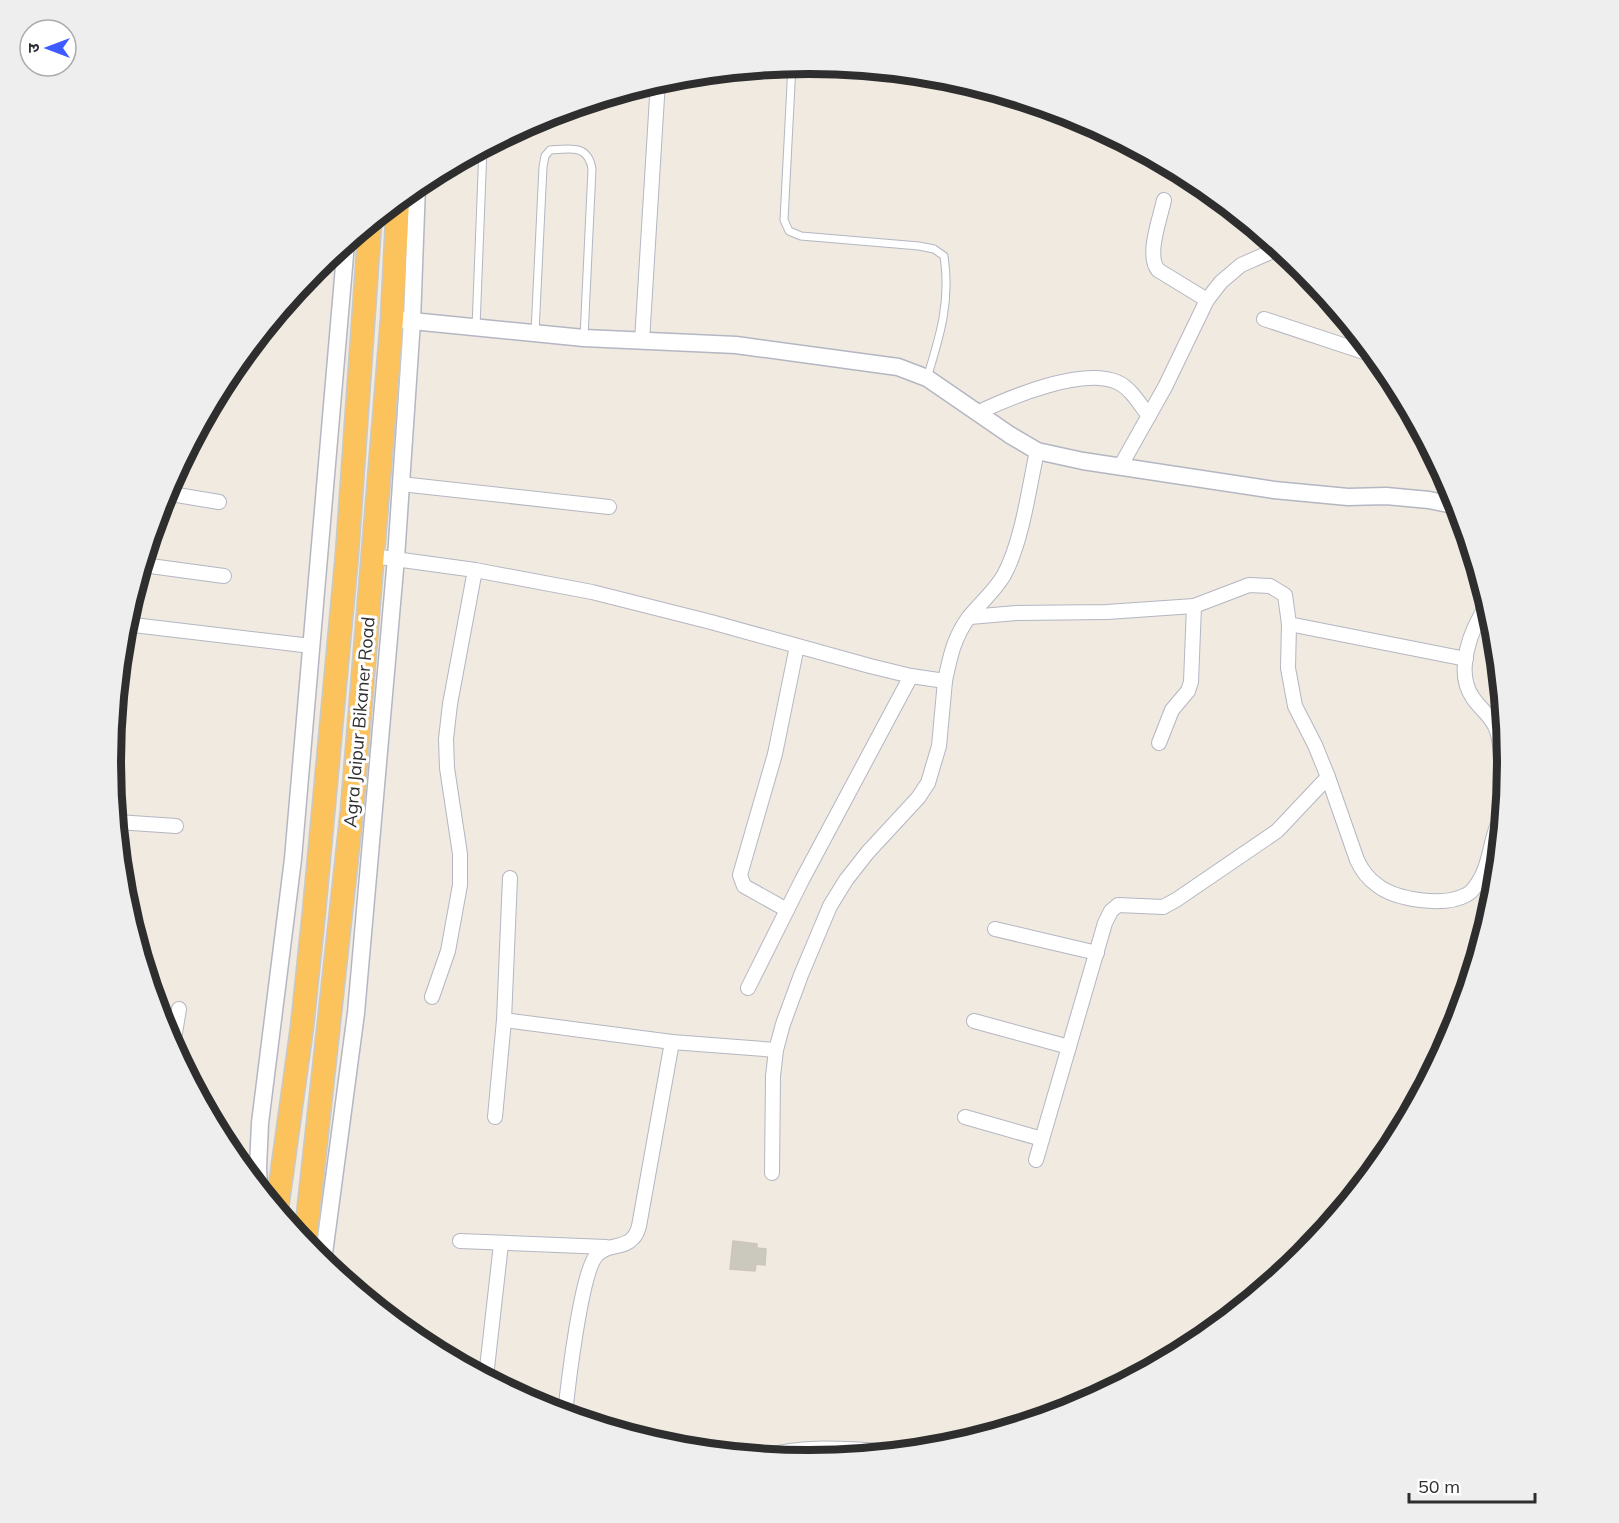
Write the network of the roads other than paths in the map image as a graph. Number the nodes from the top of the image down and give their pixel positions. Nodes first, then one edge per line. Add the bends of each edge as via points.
1 (792, 74) edge
2 (657, 91) edge
3 (483, 156) edge
4 (416, 198) edge
5 (1164, 200) dead end
6 (398, 210) edge
7 (369, 233) edge
8 (1271, 252) edge
9 (344, 255) edge
10 (1207, 300) junction
11 (1264, 319) dead end
12 (402, 320) junction
13 (476, 327) junction
14 (535, 334) junction
15 (584, 338) junction
16 (642, 340) junction
17 (1361, 351) edge
18 (927, 378) junction
19 (979, 412) junction
20 (1149, 416) junction
21 (1037, 451) junction
22 (1120, 467) junction
23 (401, 484) junction
24 (175, 495) edge
25 (219, 502) dead end
26 (1447, 504) edge
27 (609, 507) dead end
28 (373, 556) junction
29 (396, 558) junction
30 (150, 566) edge
31 (475, 570) junction
32 (224, 576) dead end
33 (1194, 606) junction
34 (1481, 615) edge
35 (969, 617) junction
36 (1289, 624) junction
37 (135, 625) edge
38 (311, 646) junction
39 (798, 646) junction
40 (1466, 659) junction
41 (911, 676) junction
42 (945, 681) junction
43 (1496, 728) edge
44 (1159, 743) dead end
45 (1328, 777) junction
46 (124, 823) edge
47 (176, 826) dead end
48 (1493, 844) edge
49 (510, 878) dead end
50 (787, 910) junction
51 (995, 929) dead end
52 (1097, 953) junction
53 (748, 988) dead end
54 (432, 997) dead end
55 (179, 1009) dead end
56 (504, 1020) junction
57 (974, 1021) dead end
58 (176, 1029) edge
59 (672, 1042) junction
60 (1069, 1047) junction
61 (776, 1050) junction
62 (495, 1117) dead end
63 (965, 1117) dead end
64 (1042, 1139) junction
65 (1036, 1160) dead end
66 (258, 1172) edge
67 (772, 1173) dead end
68 (278, 1198) edge
69 (306, 1230) edge
70 (460, 1242) dead end
71 (501, 1245) junction
72 (606, 1247) junction
73 (325, 1249) edge
74 (487, 1369) edge
75 (566, 1405) edge
76 (860, 1447) edge
77 (778, 1449) edge

1 - 18 lane via 784,220 789,231 801,236 919,246 944,256 945,312
2 - 16 street
3 - 13 lane
4 - 12 street
5 - 10 street via 1153,264
6 - 12 highway, Agra Jaipur Bikaner Road
7 - 68 highway, Agra Jaipur Bikaner Road via 347,554 314,912
8 - 10 street via 1241,265
9 - 38 street
10 - 20 street
11 - 17 street
12 - 13 street
12 - 23 street
12 - 28 highway, Agra Jaipur Bikaner Road
13 - 14 street
14 - 15 street
14 - 15 lane via 545,156 550,150 574,149 584,152 592,169
15 - 16 street
16 - 18 street via 807,353 898,367
18 - 19 street
19 - 20 street via 1030,391 1085,379 1116,382 1128,389
19 - 21 street
20 - 22 street
21 - 22 street
21 - 35 street via 1016,546 1005,573 991,595
22 - 26 street via 1274,490 1348,497 1386,496
23 - 27 street
23 - 29 street
24 - 25 street
28 - 29 street
28 - 69 highway, Agra Jaipur Bikaner Road via 352,810
29 - 31 street
29 - 73 street via 356,1013
30 - 32 street
31 - 39 street via 592,591
31 - 54 street via 447,739 460,885 448,951
33 - 35 street
33 - 36 street via 1249,585 1270,586 1285,594
33 - 44 street via 1191,682 1188,692 1172,710
34 - 40 street via 1473,630
35 - 42 street via 953,644
36 - 40 street
36 - 45 street via 1288,668 1295,706
37 - 38 street
38 - 66 street via 293,859 260,1123
39 - 41 street
39 - 50 street via 775,753 740,875 744,886 752,892
40 - 43 street via 1466,689
41 - 42 street
41 - 50 street
42 - 61 street via 939,746 928,783 867,852 830,906
45 - 48 street via 1364,875 1378,887 1401,897 1432,901 1468,895 1480,880
45 - 52 street via 1277,831 1176,900 1163,907 1118,905 1111,911
46 - 47 street
49 - 56 street
50 - 53 street
51 - 52 street
52 - 60 street
55 - 58 street
56 - 59 street
56 - 62 street
57 - 60 street
59 - 61 street
59 - 72 street via 639,1226 626,1243
60 - 64 street
61 - 67 street
63 - 64 street
64 - 65 street
70 - 71 street
71 - 72 street
71 - 74 street
72 - 75 street via 590,1268
76 - 77 lane via 806,1445

